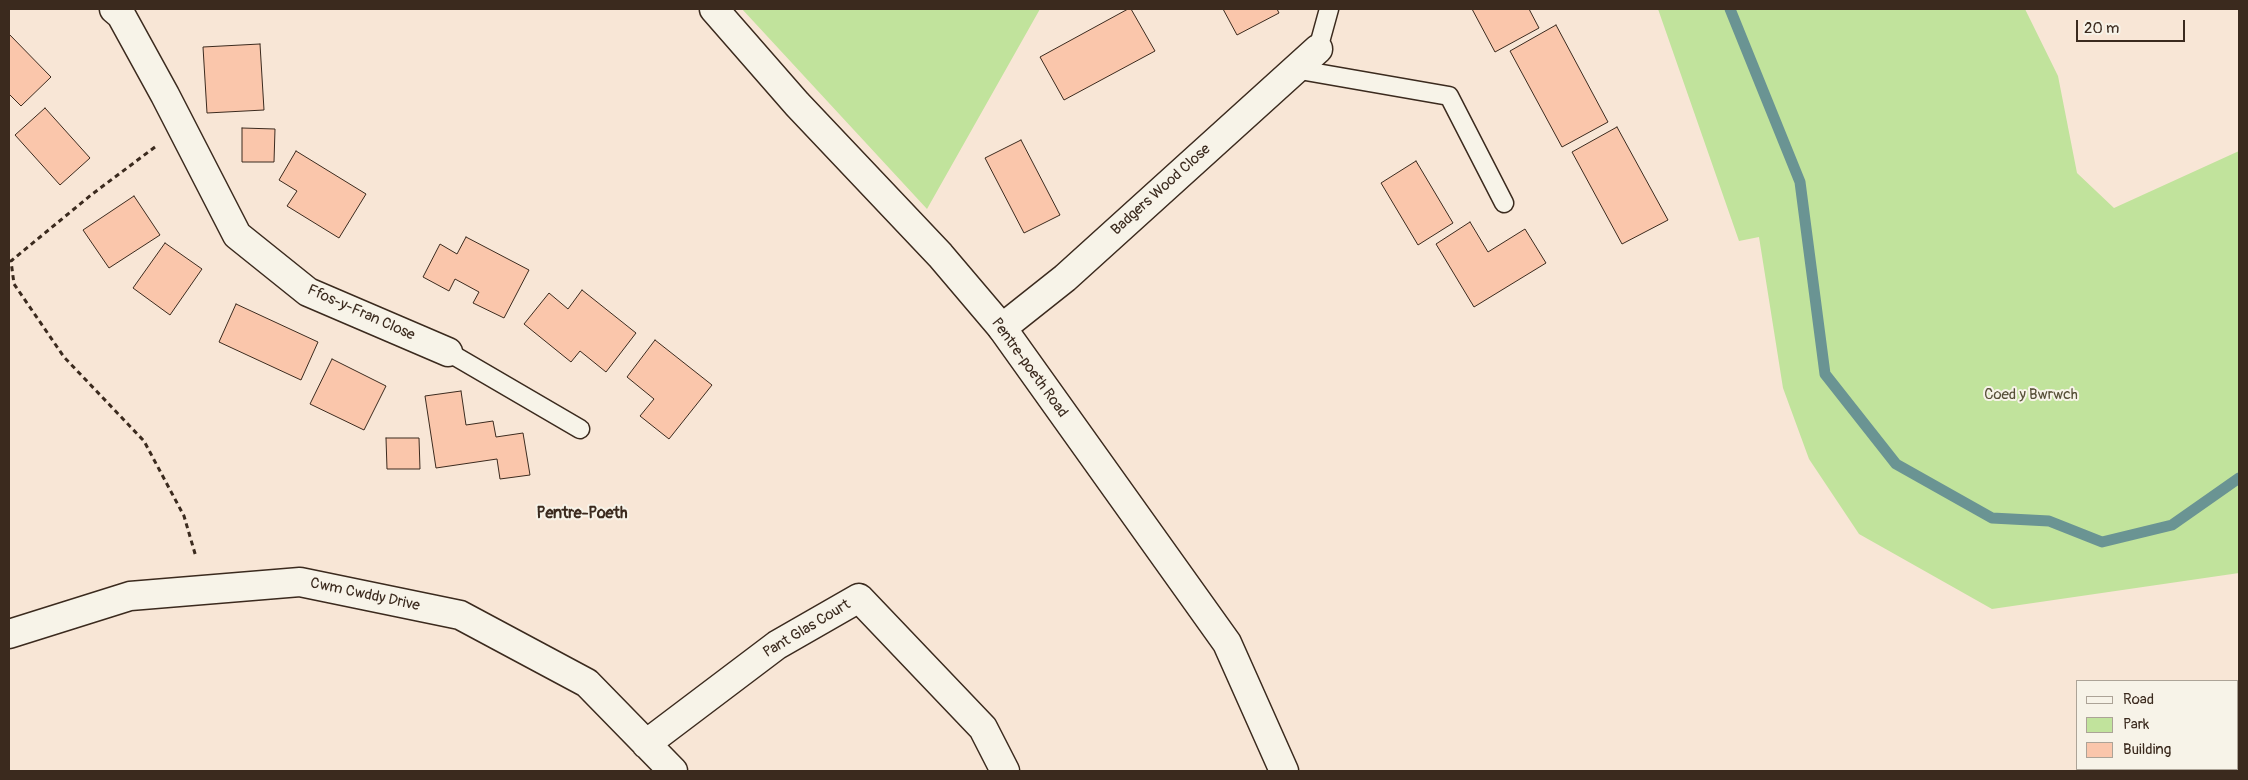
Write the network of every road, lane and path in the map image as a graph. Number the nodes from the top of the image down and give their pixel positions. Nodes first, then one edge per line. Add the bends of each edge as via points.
1 (114, 9) edge
2 (714, 9) edge
3 (1329, 9) edge
4 (1318, 49) joint
5 (1294, 69) junction
6 (181, 127) junction
7 (1504, 203) dead end
8 (1002, 328) junction
9 (448, 352) joint
10 (580, 429) dead end
11 (206, 589) junction
12 (9, 634) edge
13 (646, 744) junction
14 (673, 771) edge
15 (1006, 771) edge
16 (1284, 771) edge

1 - 6 street, Ffos-y-Fran Close via 121,15
2 - 8 street, Pentre-poeth Road via 796,104 940,255
3 - 4 lane
4 - 5 street, Badgers Wood Close
5 - 7 lane via 1449,96
5 - 8 street, Badgers Wood Close via 1065,278
6 - 9 street, Ffos-y-Fran Close via 238,235 308,292
6 - 11 path via 91,194 11,261 14,284 64,357 144,441 184,516
8 - 16 street, Pentre-poeth Road via 1227,643
9 - 10 lane
11 - 12 street, Cwm Cwddy Drive via 130,596
11 - 13 street, Cwm Cwddy Drive via 300,582 460,615 587,683
13 - 14 street, Cwm Cwddy Drive
13 - 15 street, Pant Glas Court via 777,645 859,598 983,728

